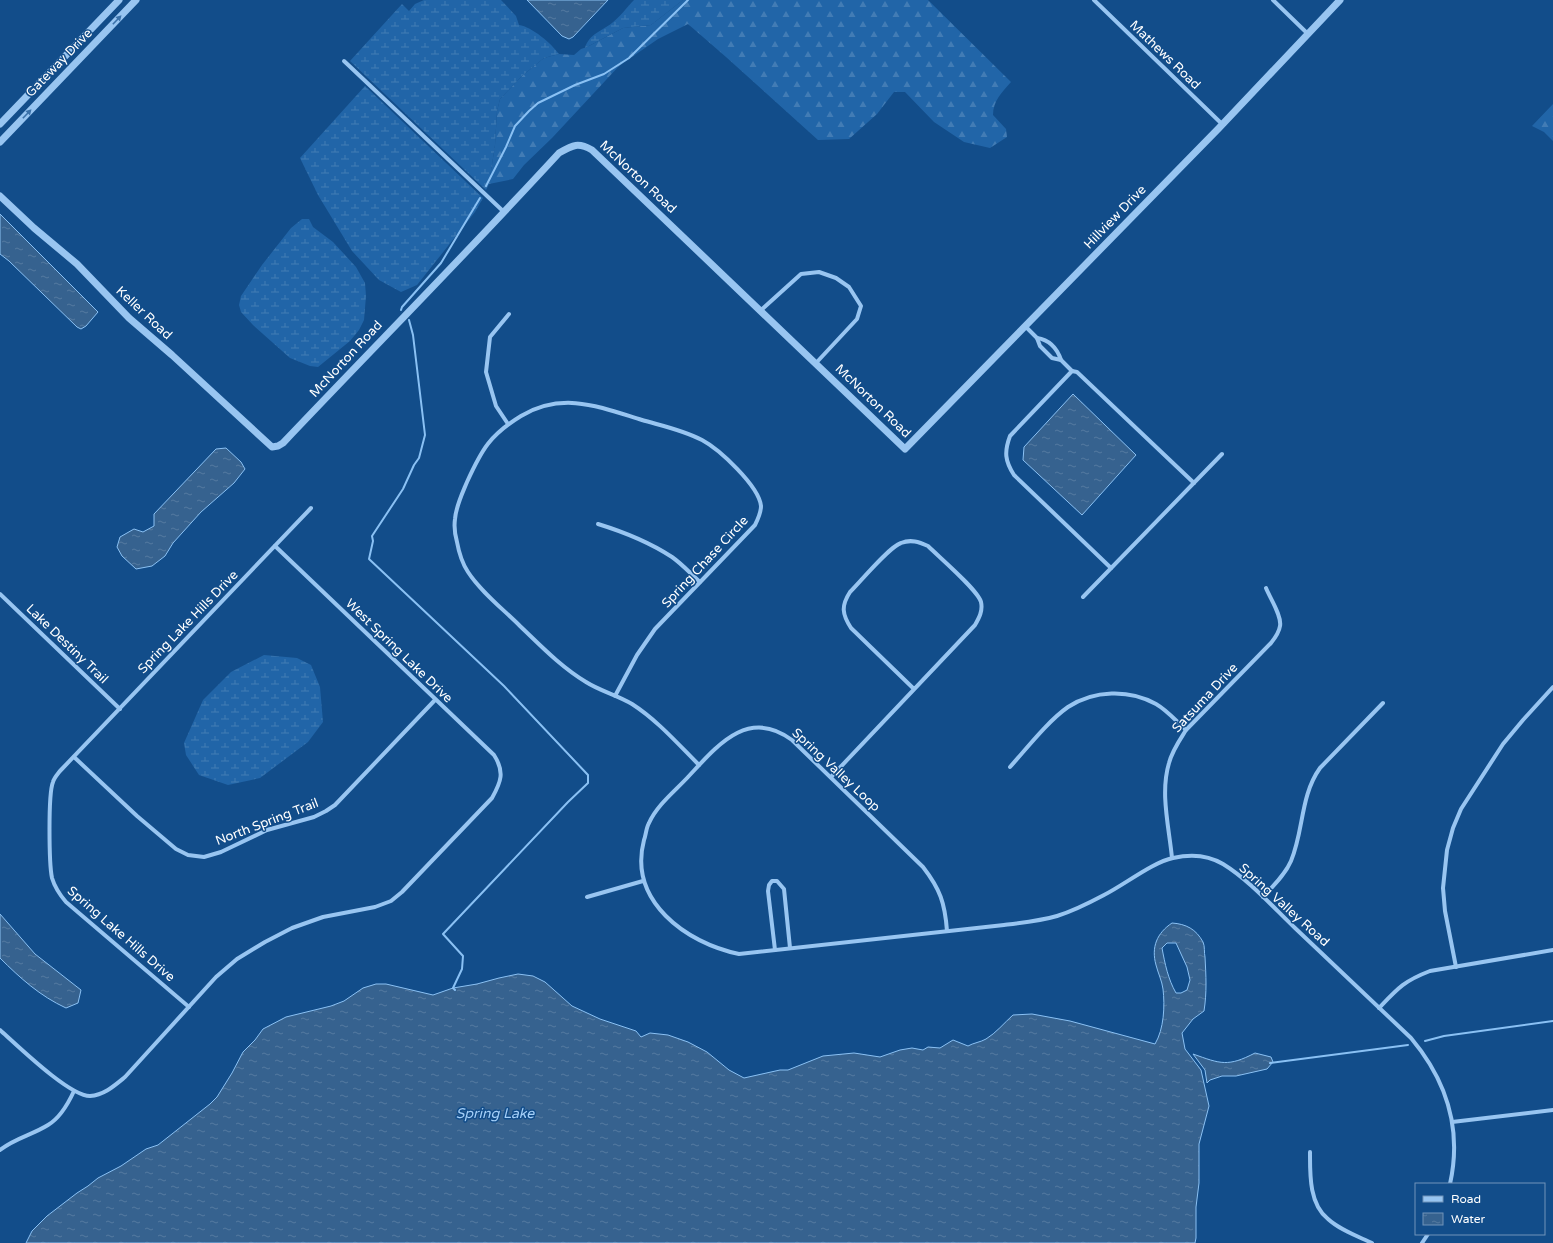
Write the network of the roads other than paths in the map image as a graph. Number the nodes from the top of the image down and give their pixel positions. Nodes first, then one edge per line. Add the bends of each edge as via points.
1 (119, 0) edge
2 (136, 0) edge
3 (1094, 0) edge
4 (1273, 0) edge
5 (1340, 0) edge
6 (1308, 34) junction
7 (344, 61) dead end
8 (0, 124) edge
9 (1222, 124) junction
10 (0, 142) edge
11 (0, 196) edge
12 (505, 212) junction
13 (760, 311) junction
14 (509, 314) dead end
15 (1025, 326) junction
16 (1037, 338) junction
17 (1052, 345) junction
18 (1046, 352) junction
19 (1061, 360) junction
20 (816, 363) junction
21 (1072, 371) junction
22 (508, 424) junction
23 (272, 447) joint
24 (905, 449) joint
25 (1222, 454) dead end
26 (1194, 483) junction
27 (311, 508) dead end
28 (598, 524) dead end
29 (275, 546) junction
30 (1112, 568) junction
31 (700, 582) junction
32 (1266, 588) dead end
33 (0, 594) edge
34 (1083, 597) dead end
35 (1553, 688) edge
36 (914, 689) junction
37 (615, 696) junction
38 (435, 700) junction
39 (1383, 704) dead end
40 (120, 709) junction
41 (1186, 730) junction
42 (74, 757) junction
43 (699, 765) junction
44 (1010, 766) dead end
45 (831, 777) junction
46 (1172, 858) junction
47 (644, 881) junction
48 (587, 897) dead end
49 (1263, 897) junction
50 (947, 931) junction
51 (790, 948) junction
52 (775, 950) junction
53 (1553, 950) edge
54 (1456, 967) junction
55 (189, 1007) junction
56 (1379, 1008) junction
57 (0, 1030) edge
58 (74, 1091) junction
59 (1553, 1110) edge
60 (1452, 1122) junction
61 (0, 1150) edge
62 (1310, 1152) dead end
63 (1450, 1183) edge
64 (1372, 1243) edge

1 - 8 street, Gateway Drive
10 -> 2 street, Gateway Drive
3 - 9 street, Mathews Road
4 - 6 street
5 - 6 street, Hillview Drive
6 - 9 street, Hillview Drive
7 - 12 street
9 - 15 street, Hillview Drive
11 - 23 street, Keller Road via 77,264 129,318
12 - 13 street, McNorton Road via 559,153 570,146 585,146
12 - 23 street, McNorton Road via 283,443
13 - 20 street, McNorton Road
13 - 20 street via 801,274 819,272 836,278 849,287 861,306 857,319
14 - 22 street via 490,337 486,372 496,406
15 - 16 street
15 - 24 street, Hillview Drive
16 - 17 street
16 - 18 street
17 - 18 street
17 - 19 street
18 - 19 street via 1052,358
19 - 21 street
20 - 24 street, McNorton Road
21 - 26 street via 1077,372
21 - 30 street via 1010,436 1006,447 1007,464 1014,475
22 - 31 street, Spring Chase Circle via 530,411 554,404 587,404 686,433 717,450 752,484 761,506 755,525
22 - 37 street, Spring Chase Circle via 490,440 477,459 458,502 454,520 460,556 467,572 479,586 557,662 586,682
25 - 26 street
26 - 30 street
27 - 29 street, Spring Lake Hills Drive
28 - 31 street via 652,545 673,558
29 - 38 street, West Spring Lake Drive
29 - 40 street, Spring Lake Hills Drive
30 - 34 street
31 - 37 street, Spring Chase Circle via 655,628
32 - 41 street, Satsuma Drive via 1279,618 1277,634
33 - 40 street, Lake Destiny Trail
35 - 54 street via 1503,744 1461,809 1453,828 1447,850 1443,888
36 - 36 street via 975,626 981,614 981,602 975,591 928,546 910,541 892,548 850,592 845,600 844,609 845,619 851,628
36 - 45 street
37 - 43 street, Spring Chase Circle via 647,715
38 - 42 street, North Spring Trail via 326,811 314,817 267,830 221,852 204,857 188,855 176,849
38 - 55 street, West Spring Lake Drive via 494,755 500,764 499,786 492,798 391,901 375,907 323,917 292,928 265,942 216,977
39 - 49 street via 1312,779 1291,861 1282,876
40 - 42 street, Spring Lake Hills Drive
41 - 44 street via 1156,704 1142,698 1112,693 1082,700 1068,708 1054,719
41 - 46 street, Satsuma Drive via 1173,753 1166,781
42 - 55 street, Spring Lake Hills Drive via 53,782 50,795 50,865 57,891 66,902
43 - 45 street, Spring Valley Loop via 733,734 748,728 775,729 788,737
43 - 47 street, Spring Valley Loop via 660,807 649,823 640,865
45 - 50 street, Spring Valley Loop via 923,867 934,881 943,898
46 - 49 street, Spring Valley Road via 1197,856 1222,864
46 - 50 street, Spring Valley Road via 1104,895 1058,916
47 - 48 street
47 - 52 street, Spring Valley Loop via 653,900 665,915 708,944 739,954
49 - 56 street, Spring Valley Road
50 - 51 street, Spring Valley Loop
51 - 52 street, Spring Valley Loop
51 - 52 street via 784,889 777,881 772,881 768,890
53 - 54 street
54 - 56 street via 1430,971 1411,978
55 - 58 street via 110,1090 88,1096
56 - 60 street, Spring Valley Road via 1412,1038 1425,1055 1447,1100
57 - 58 street
58 - 61 street via 68,1104 48,1125
59 - 60 street
60 - 63 street, Spring Valley Road via 1455,1145
62 - 64 street via 1310,1178 1319,1209 1338,1227

